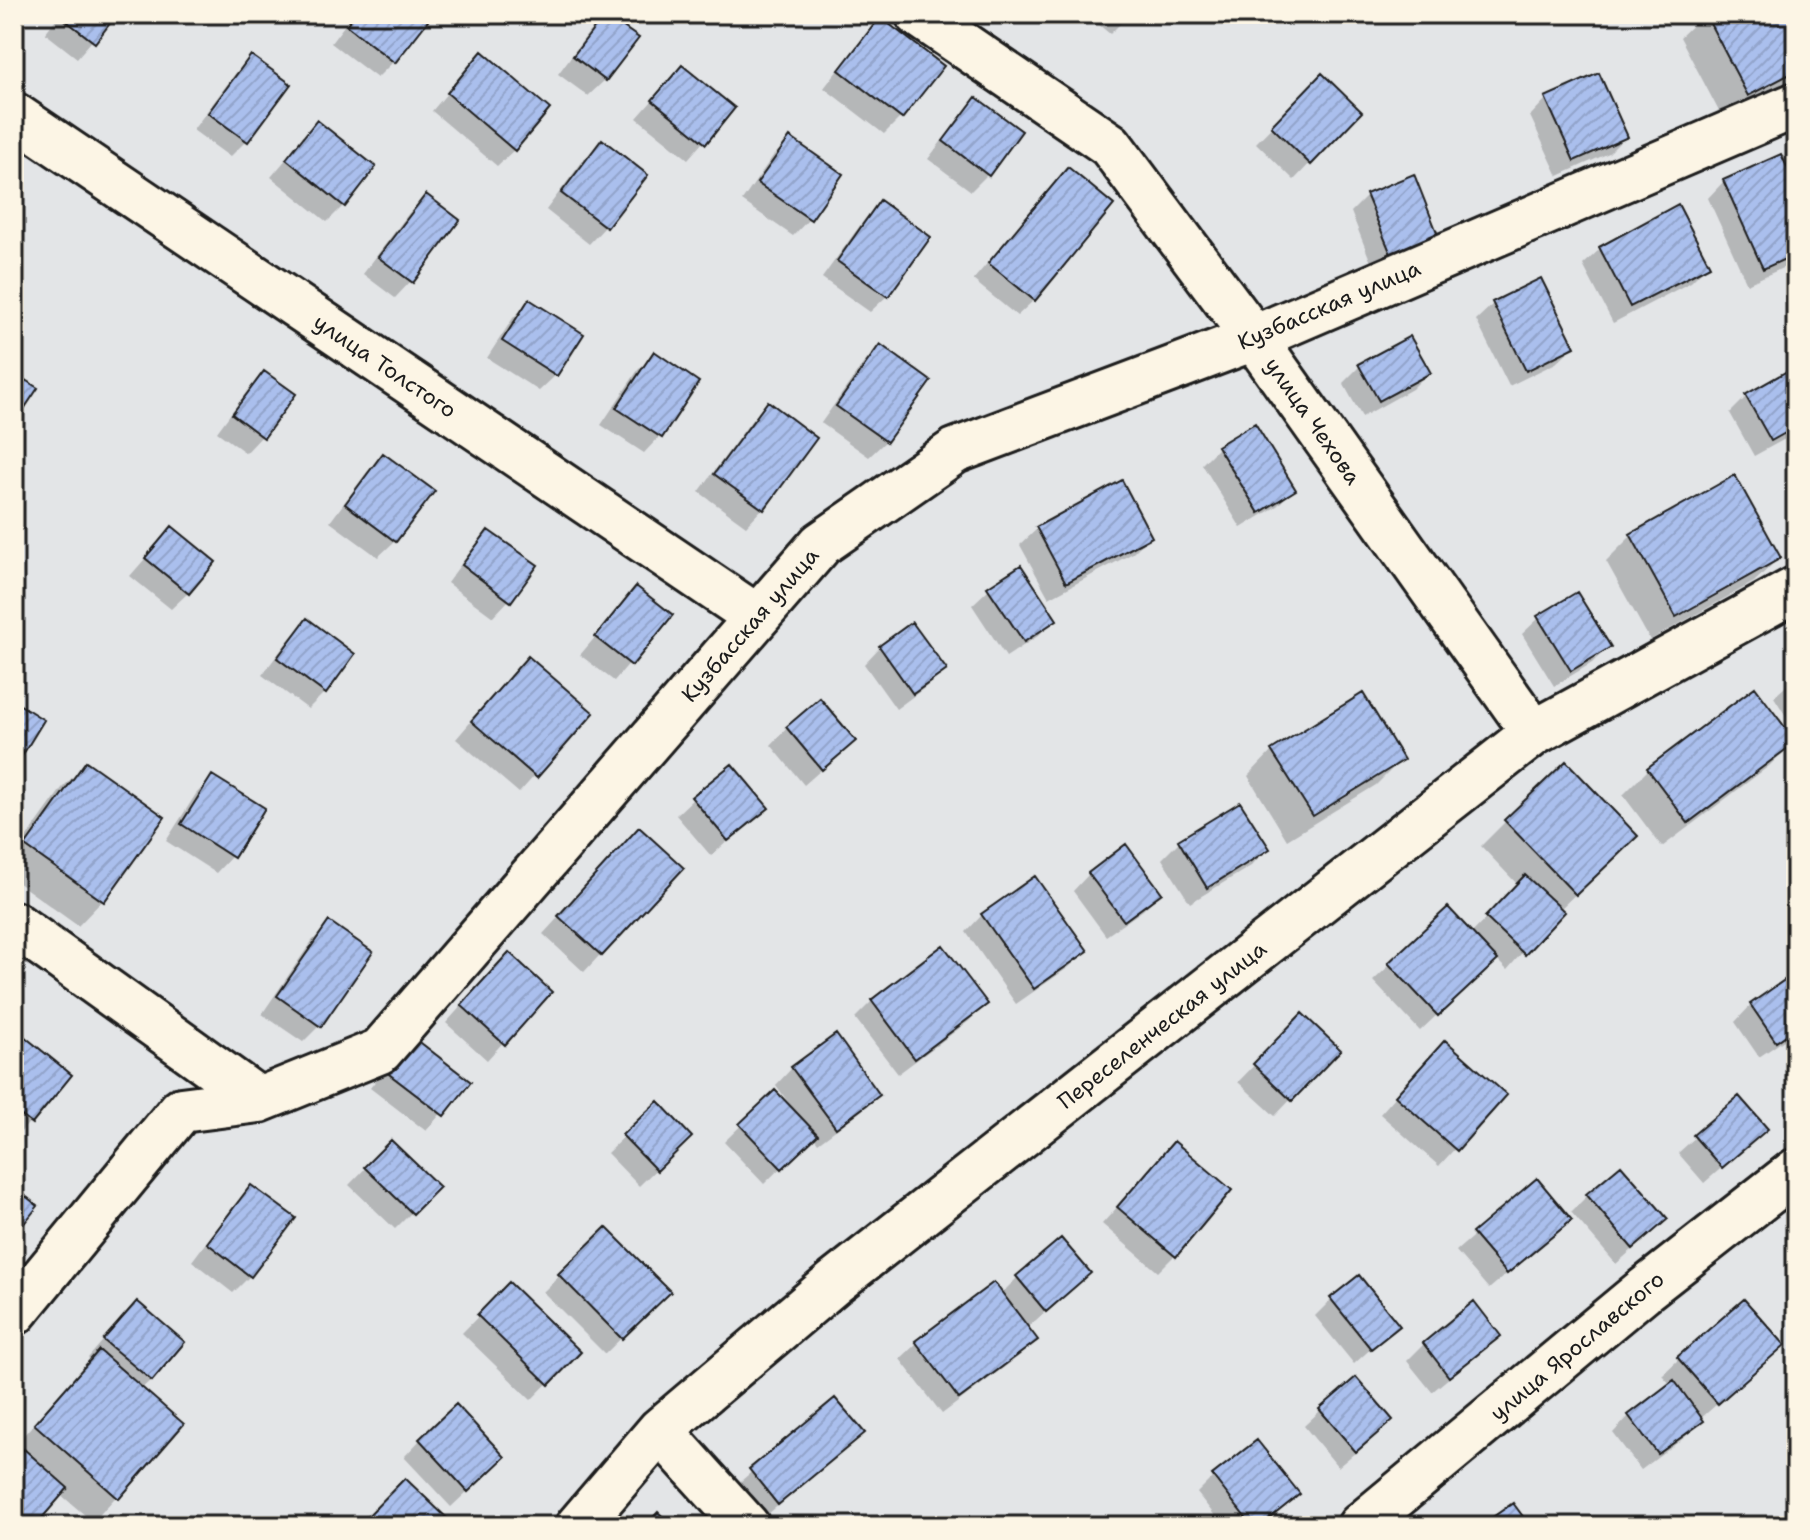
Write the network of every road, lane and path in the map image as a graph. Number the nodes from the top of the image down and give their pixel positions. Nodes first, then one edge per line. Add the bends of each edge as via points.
1 (918, 14) edge
2 (1796, 105) edge
3 (14, 115) edge
4 (1254, 338) junction
5 (1796, 589) edge
6 (757, 617) junction
7 (1534, 733) junction
8 (14, 924) edge
9 (259, 1100) junction
10 (1796, 1171) edge
11 (14, 1313) edge
12 (660, 1430) junction
13 (578, 1526) edge
14 (747, 1526) edge
15 (1360, 1526) edge

1 - 4 street, улица Чехова via 1110,145
2 - 4 street, Кузбасская улица
3 - 6 street, улица Толстого
4 - 6 street, Кузбасская улица via 955,451 821,544
4 - 7 street, улица Чехова
5 - 7 street, Переселенческая улица
6 - 9 street, Кузбасская улица via 380,1051
7 - 12 street, Переселенческая улица via 835,1282
8 - 9 street
9 - 11 street, Кузбасская улица via 181,1110
10 - 15 street, улица Ярославского
12 - 13 street, Переселенческая улица
12 - 14 street

